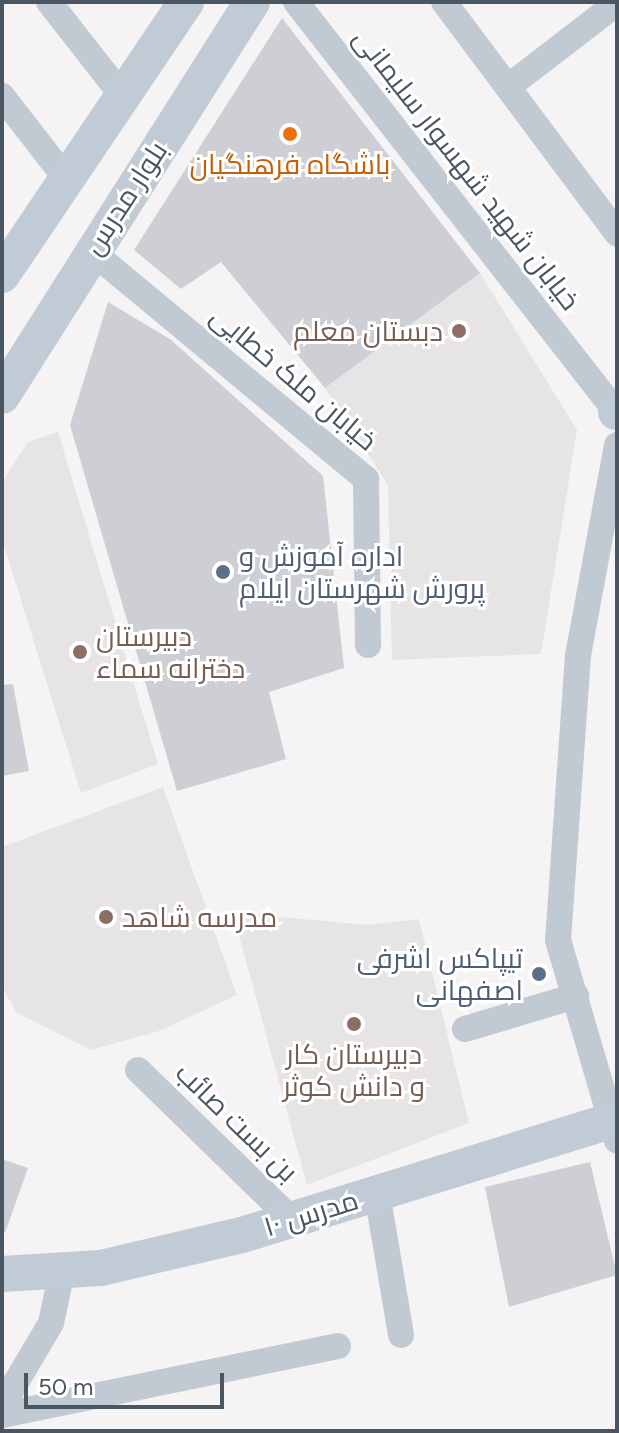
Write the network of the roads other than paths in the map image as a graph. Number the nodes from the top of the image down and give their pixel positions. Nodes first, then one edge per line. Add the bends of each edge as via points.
1 (49, 2) edge
2 (252, 2) edge
3 (296, 2) edge
4 (444, 2) edge
5 (183, 3) edge
6 (617, 3) edge
7 (508, 87) junction
8 (120, 93) junction
9 (2, 96) edge
10 (68, 181) junction
11 (617, 233) edge
12 (90, 250) junction
13 (2, 275) edge
14 (2, 396) edge
15 (617, 412) edge
16 (617, 445) edge
17 (368, 645) dead end
18 (576, 996) junction
19 (465, 1029) dead end
20 (138, 1070) dead end
21 (616, 1125) edge
22 (377, 1193) junction
23 (291, 1219) junction
24 (62, 1271) junction
25 (2, 1274) edge
26 (401, 1335) dead end
27 (338, 1346) dead end
28 (2, 1406) edge
29 (2, 1415) edge

1 - 8 street
2 - 12 main road, بلوار مدرس
3 - 15 street, خیابان شهید شهسوار سلیمانی
4 - 7 street
5 - 8 main road, بلوار مدرس
6 - 7 street
7 - 11 street
8 - 10 main road, بلوار مدرس
9 - 10 street
10 - 13 main road, بلوار مدرس
12 - 14 main road, بلوار مدرس
12 - 17 street, خیابان ملک خطایی via 366,479
16 - 18 street via 578,655 558,940
18 - 19 street
18 - 21 street
20 - 23 street, بن بست صائب
21 - 22 main road, مدرس ۱۰
22 - 23 main road, مدرس ۱۰
22 - 26 street
23 - 24 main road, مدرس ۱۰ via 101,1268
24 - 25 main road, مدرس ۱۰
24 - 28 street via 51,1323
27 - 29 street

